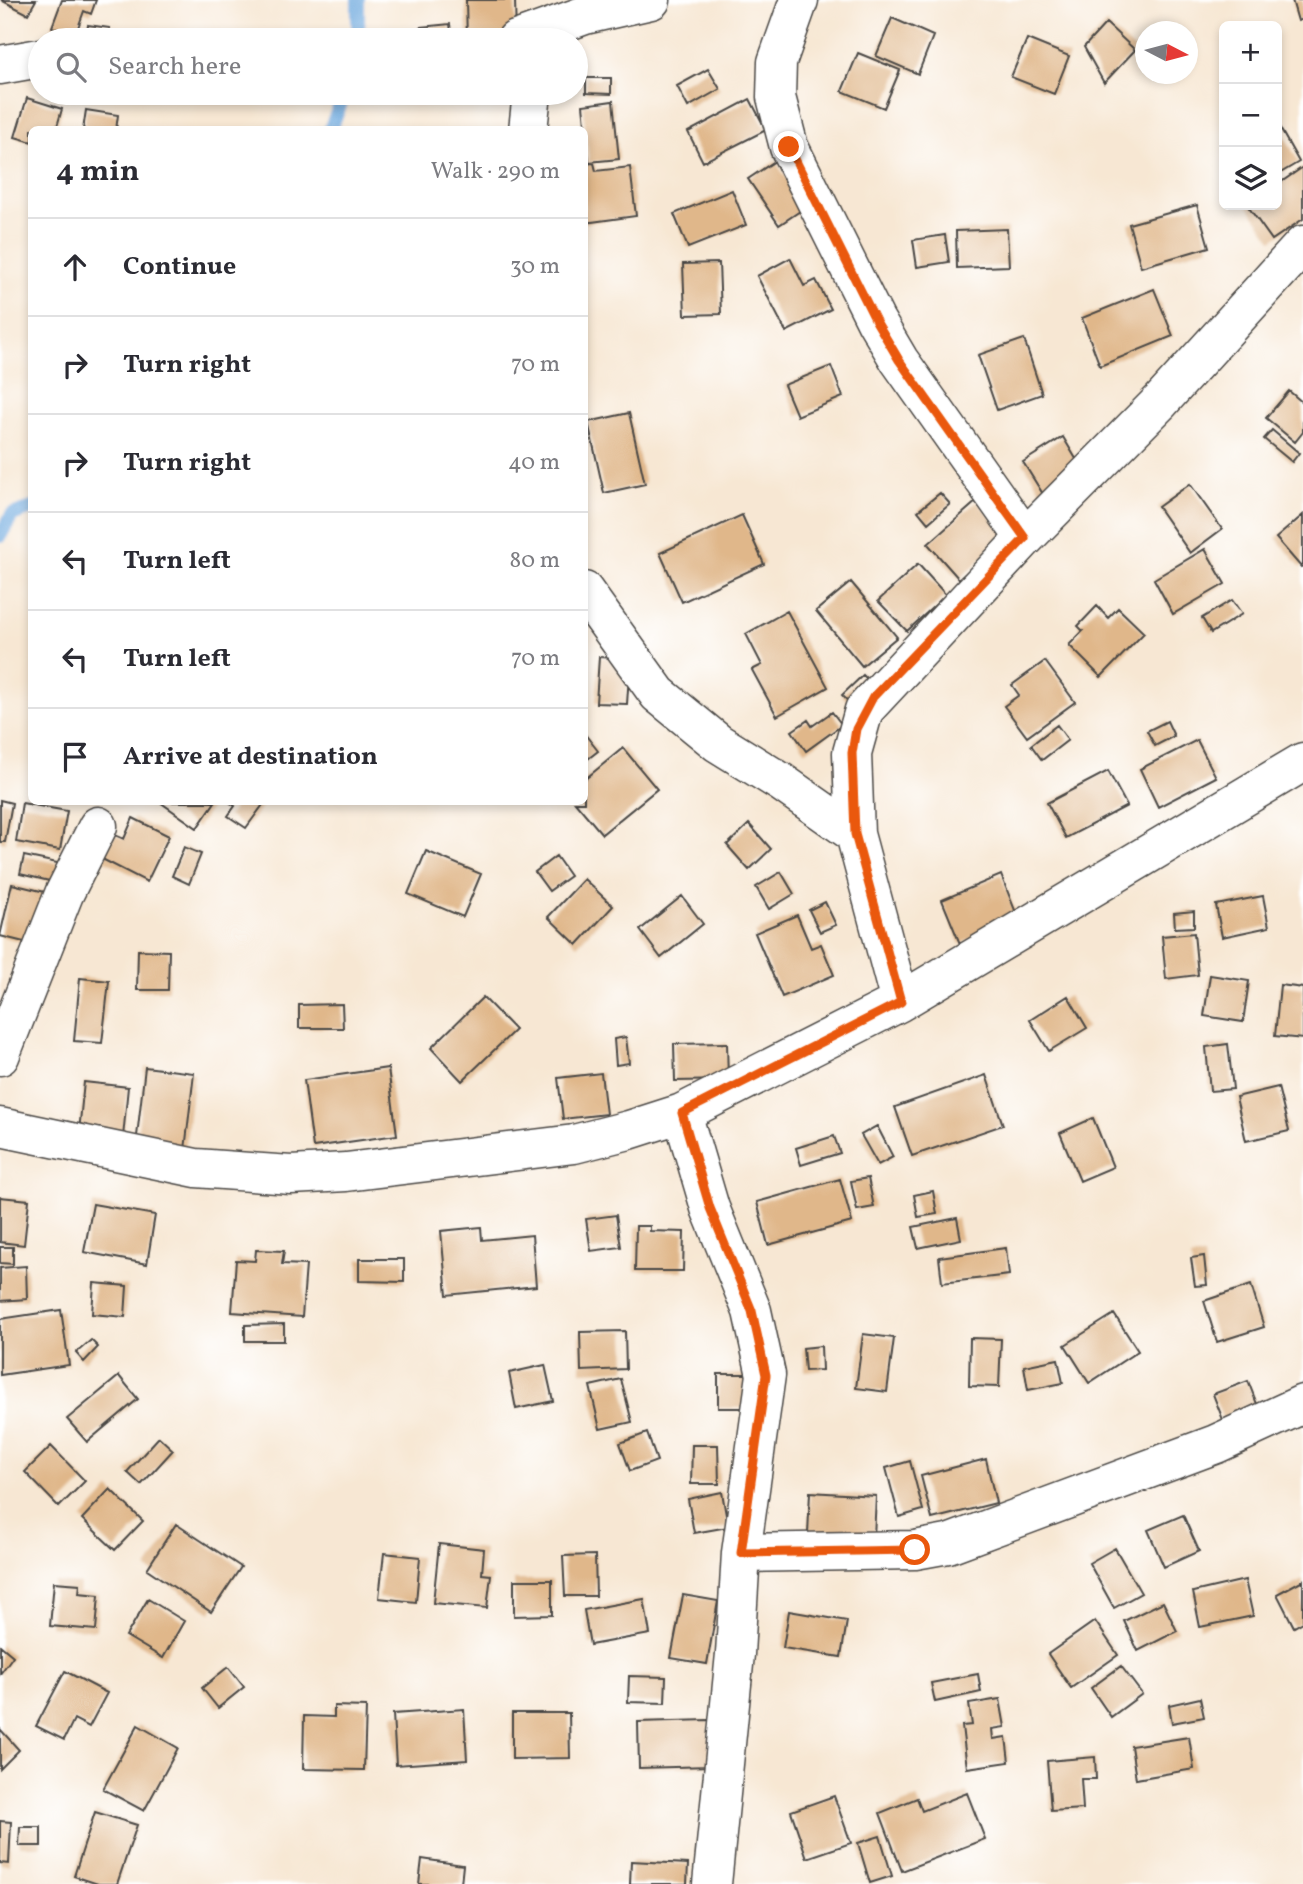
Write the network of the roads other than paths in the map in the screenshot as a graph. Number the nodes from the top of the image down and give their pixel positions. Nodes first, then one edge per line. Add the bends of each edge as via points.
1 (651, 0) edge
2 (788, 3) edge
3 (553, 28) edge
4 (28, 60) edge
5 (0, 65) edge
6 (531, 105) edge
7 (528, 126) edge
8 (1303, 245) edge
9 (1025, 538) junction
10 (588, 597) edge
11 (1303, 762) edge
12 (98, 826) dead end
13 (855, 834) junction
14 (901, 1002) junction
15 (0, 1056) edge
16 (682, 1113) junction
17 (0, 1127) edge
18 (1303, 1404) edge
19 (741, 1553) junction
20 (712, 1884) edge

1 - 3 street via 585,15
2 - 9 street via 776,97 789,147 899,360
4 - 5 street
6 - 7 street
8 - 9 street via 1161,401
9 - 13 street via 864,710 852,753
10 - 13 street via 658,694 718,743
11 - 14 street
12 - 15 street via 64,894
13 - 14 street
14 - 16 street
16 - 17 street via 574,1144 291,1175 196,1168
16 - 19 street via 710,1208 752,1311 766,1375
18 - 19 street via 1216,1444 948,1544 915,1550
19 - 20 street

